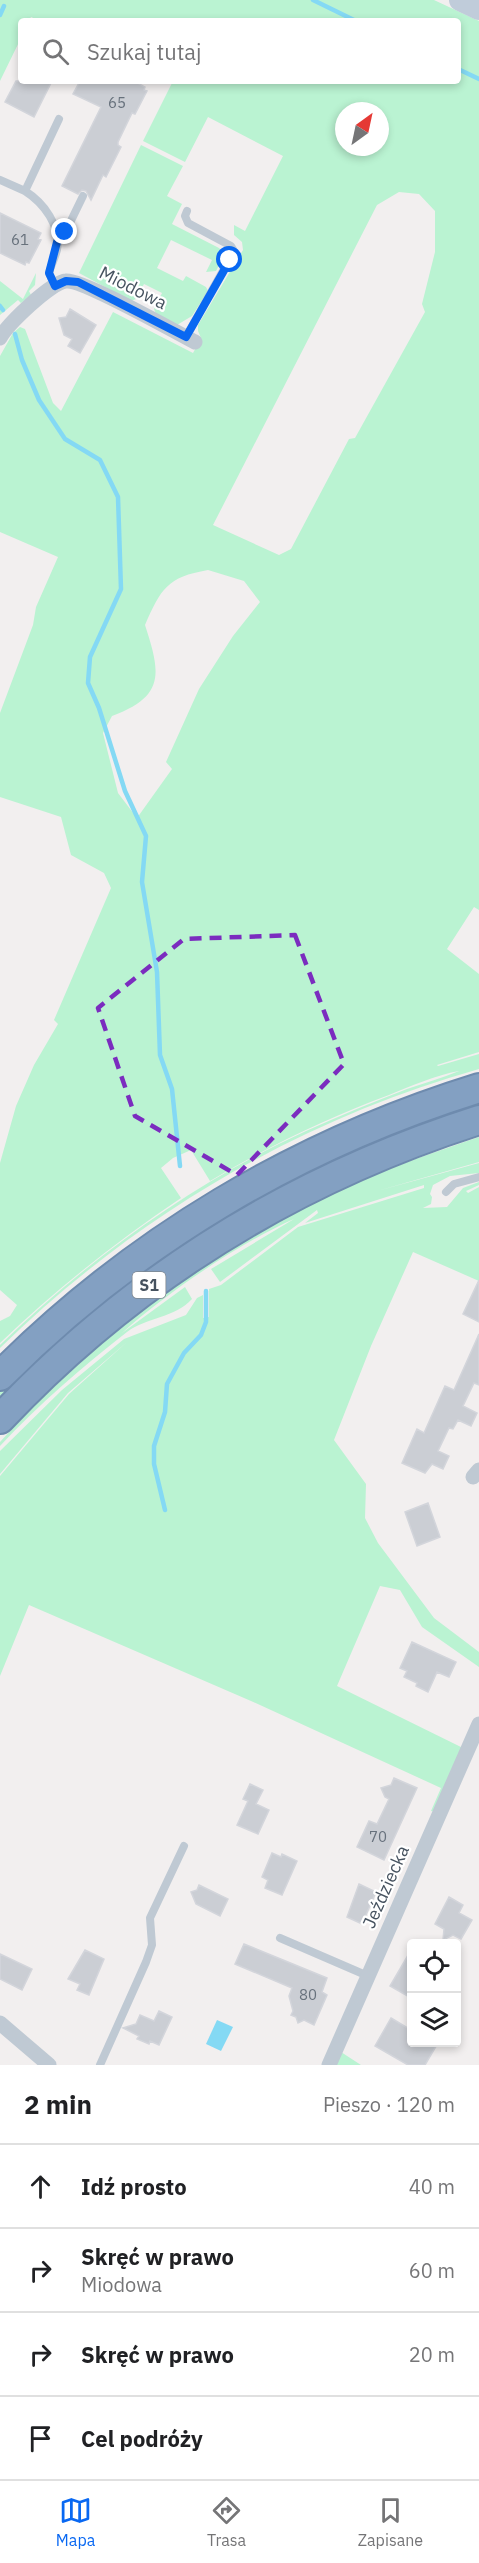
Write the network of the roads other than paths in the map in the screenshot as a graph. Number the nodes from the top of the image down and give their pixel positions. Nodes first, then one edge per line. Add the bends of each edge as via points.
1 (460, 0) edge
2 (479, 9) edge
3 (59, 119) dead end
4 (0, 180) edge
5 (25, 191) junction
6 (83, 196) dead end
7 (187, 211) dead end
8 (57, 242) junction
9 (55, 286) junction
10 (0, 338) edge
11 (190, 340) joint
12 (479, 1088) edge
13 (479, 1120) edge
14 (479, 1177) edge
15 (446, 1192) dead end
16 (0, 1376) edge
17 (0, 1419) edge
18 (479, 1724) edge
19 (184, 1845) dead end
20 (280, 1938) dead end
21 (368, 1976) junction
22 (0, 2022) edge
23 (49, 2065) edge
24 (100, 2065) edge
25 (329, 2065) edge

1 - 2 street
3 - 5 lane
4 - 5 lane
5 - 8 lane via 38,198 51,219
6 - 8 lane
7 - 11 lane via 188,223 234,251
8 - 9 lane via 49,273
9 - 10 street via 15,319
9 - 11 street, Miodowa via 66,281 78,282
12 - 16 highway, S1 via 428,1104 305,1155 210,1209 140,1255 76,1305
13 - 17 highway, S1 via 381,1155 226,1232 157,1279 97,1327
14 - 15 lane via 454,1184
18 - 21 street, Jeździecka
19 - 24 lane via 150,1918 152,1945 146,1962
20 - 21 lane
21 - 25 street, Jeździecka
22 - 23 street

